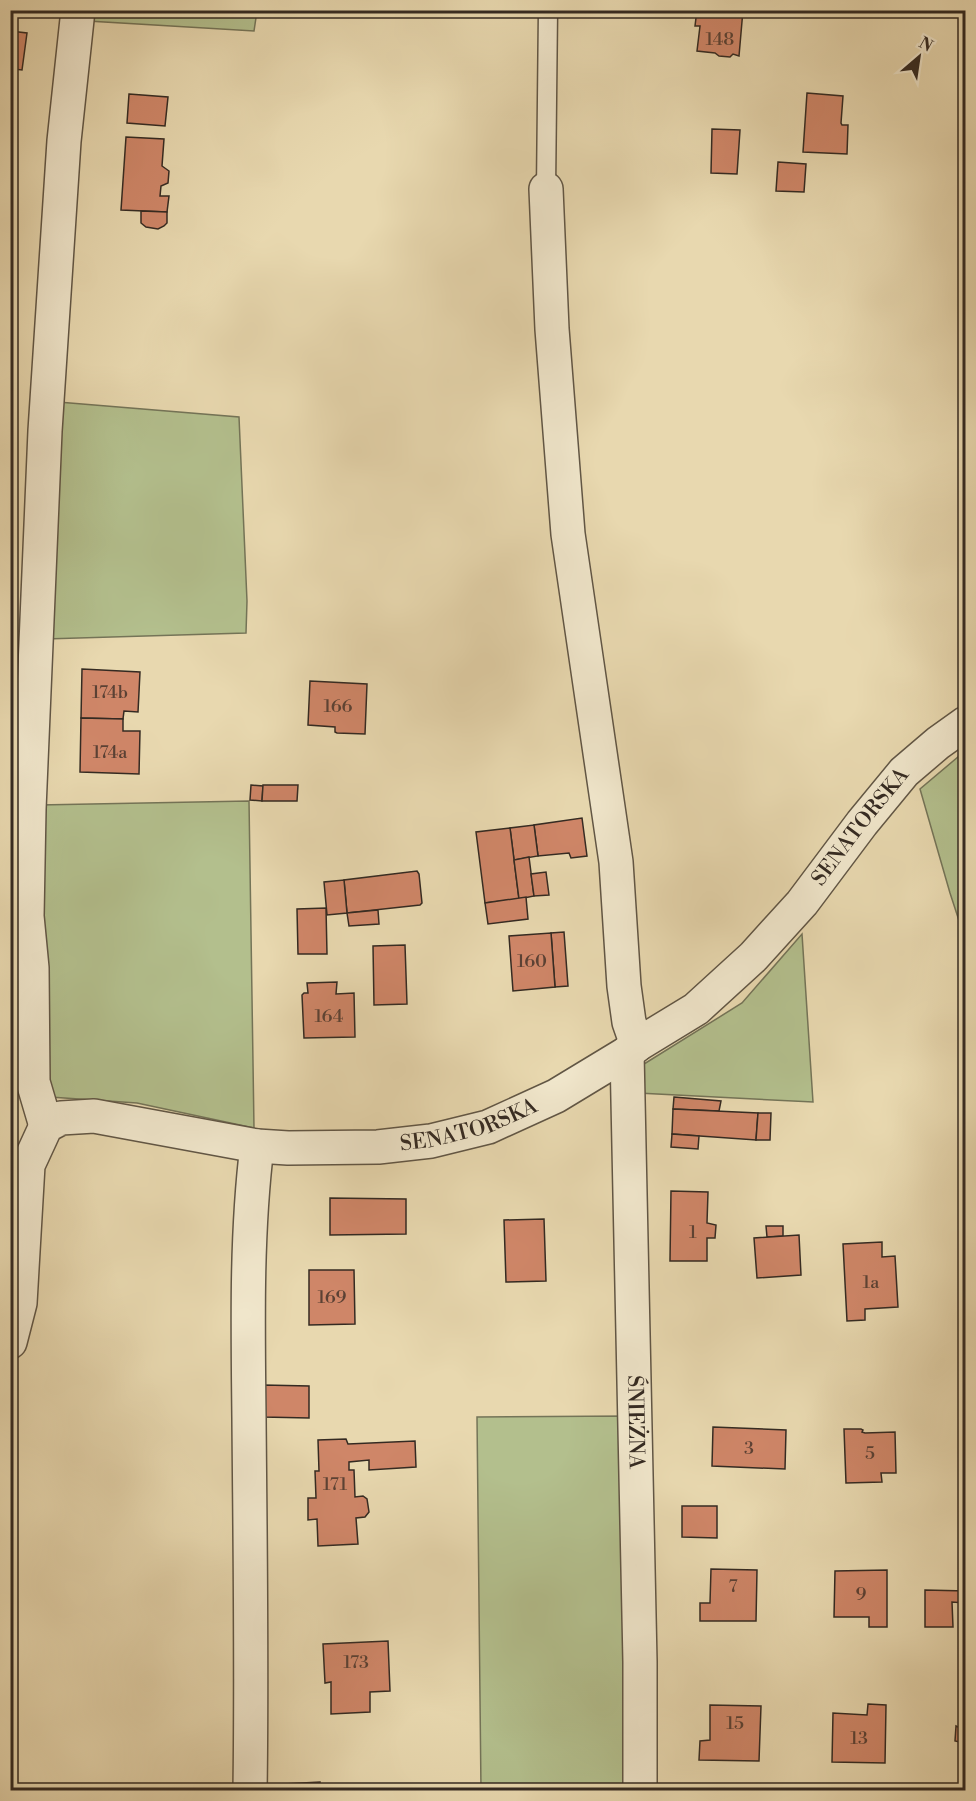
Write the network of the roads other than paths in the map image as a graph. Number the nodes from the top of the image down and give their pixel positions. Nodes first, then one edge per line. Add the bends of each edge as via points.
1 (78, 10) edge
2 (548, 10) edge
3 (546, 189) joint
4 (966, 723) edge
5 (632, 1049) junction
6 (46, 1126) junction
7 (256, 1146) junction
8 (10, 1342) edge
9 (250, 1791) edge
10 (640, 1791) edge

1 - 6 street via 64,141 45,431 29,809 27,916 32,968 33,1082
2 - 3 lane
3 - 5 street, ŚNIEŻNA via 568,534 616,862
4 - 5 street, SENATORSKA via 904,772 802,903 753,957 696,1009
5 - 7 street, SENATORSKA via 555,1096 489,1127 458,1136 378,1147
5 - 10 street, ŚNIEŻNA
6 - 7 street, SENATORSKA via 62,1118 94,1116
6 - 8 street via 28,1165 20,1303
7 - 9 street via 248,1276

